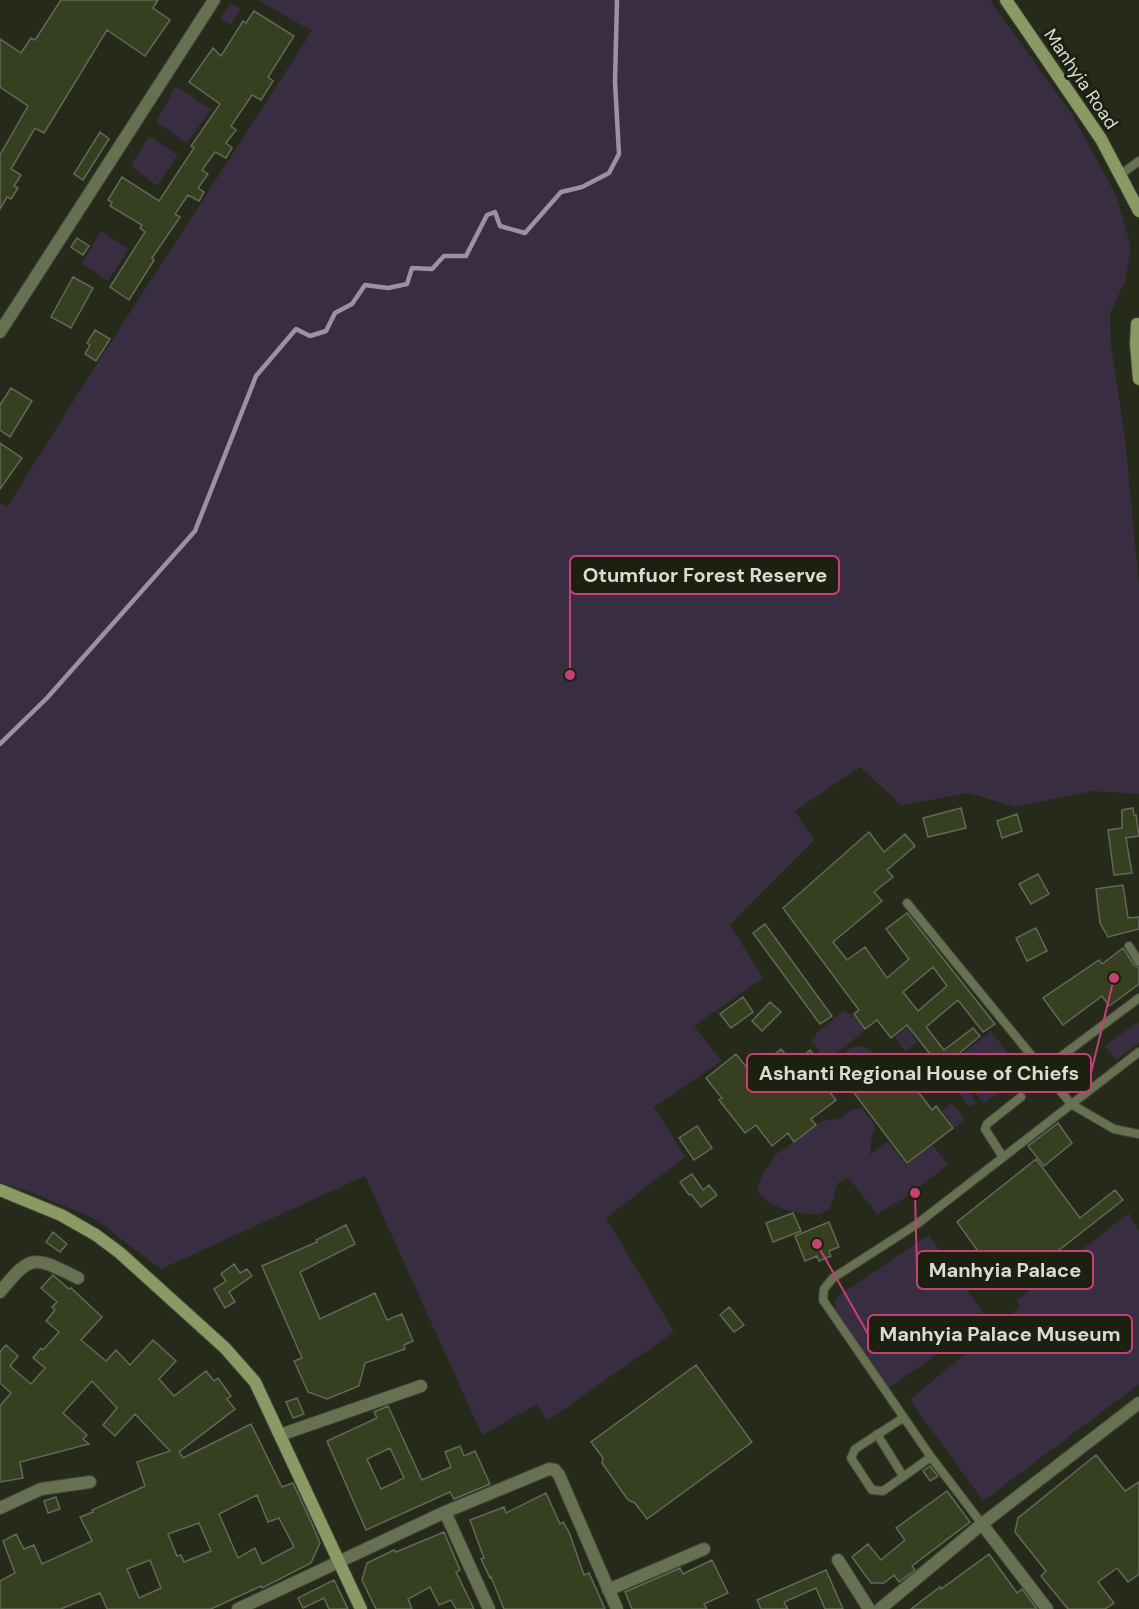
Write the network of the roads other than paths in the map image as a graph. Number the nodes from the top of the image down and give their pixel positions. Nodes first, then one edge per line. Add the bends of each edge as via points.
1 (214, 0) edge
2 (1006, 0) edge
3 (1139, 161) edge
4 (1120, 175) junction
5 (1139, 212) edge
6 (1138, 319) edge
7 (0, 332) edge
8 (1139, 339) edge
9 (1139, 379) edge
10 (908, 903) dead end
11 (1129, 946) dead end
12 (1139, 962) edge
13 (1139, 998) edge
14 (1139, 1052) edge
15 (1043, 1070) junction
16 (1021, 1097) dead end
17 (1071, 1104) junction
18 (1139, 1134) edge
19 (1003, 1157) junction
20 (0, 1190) edge
21 (78, 1278) dead end
22 (0, 1292) edge
23 (421, 1386) dead end
24 (1139, 1402) edge
25 (903, 1418) junction
26 (877, 1434) junction
27 (280, 1435) junction
28 (931, 1457) junction
29 (903, 1476) junction
30 (90, 1482) dead end
31 (0, 1508) edge
32 (445, 1512) junction
33 (982, 1524) junction
34 (704, 1549) dead end
35 (838, 1560) dead end
36 (339, 1562) junction
37 (608, 1590) junction
38 (238, 1609) edge
39 (361, 1609) edge
40 (489, 1609) edge
41 (617, 1609) edge
42 (869, 1609) edge
43 (880, 1609) edge
44 (1047, 1609) edge

1 - 7 street
2 - 4 street, Manhyia Road via 1101,139
3 - 4 lane
4 - 5 street, Manhyia Road
6 - 8 street
6 - 9 street
10 - 15 lane
11 - 12 lane
13 - 15 lane
14 - 17 lane
15 - 17 lane
16 - 19 lane via 985,1129
17 - 18 lane via 1114,1129
17 - 19 lane
19 - 25 lane via 917,1224 833,1278 824,1289 823,1300
20 - 27 street via 61,1215 120,1253 225,1348 255,1382
21 - 22 street via 36,1261 21,1266
23 - 27 street
24 - 33 street
25 - 26 lane
25 - 28 lane
26 - 29 lane
26 - 29 lane via 855,1449 851,1458 872,1490 883,1491
27 - 36 street
28 - 29 lane
28 - 33 lane
30 - 31 street via 41,1489
32 - 36 street
32 - 37 street via 543,1471 555,1470
32 - 40 street
33 - 43 street
33 - 44 street
34 - 37 street
35 - 42 street
36 - 38 street
36 - 39 street
37 - 41 street

